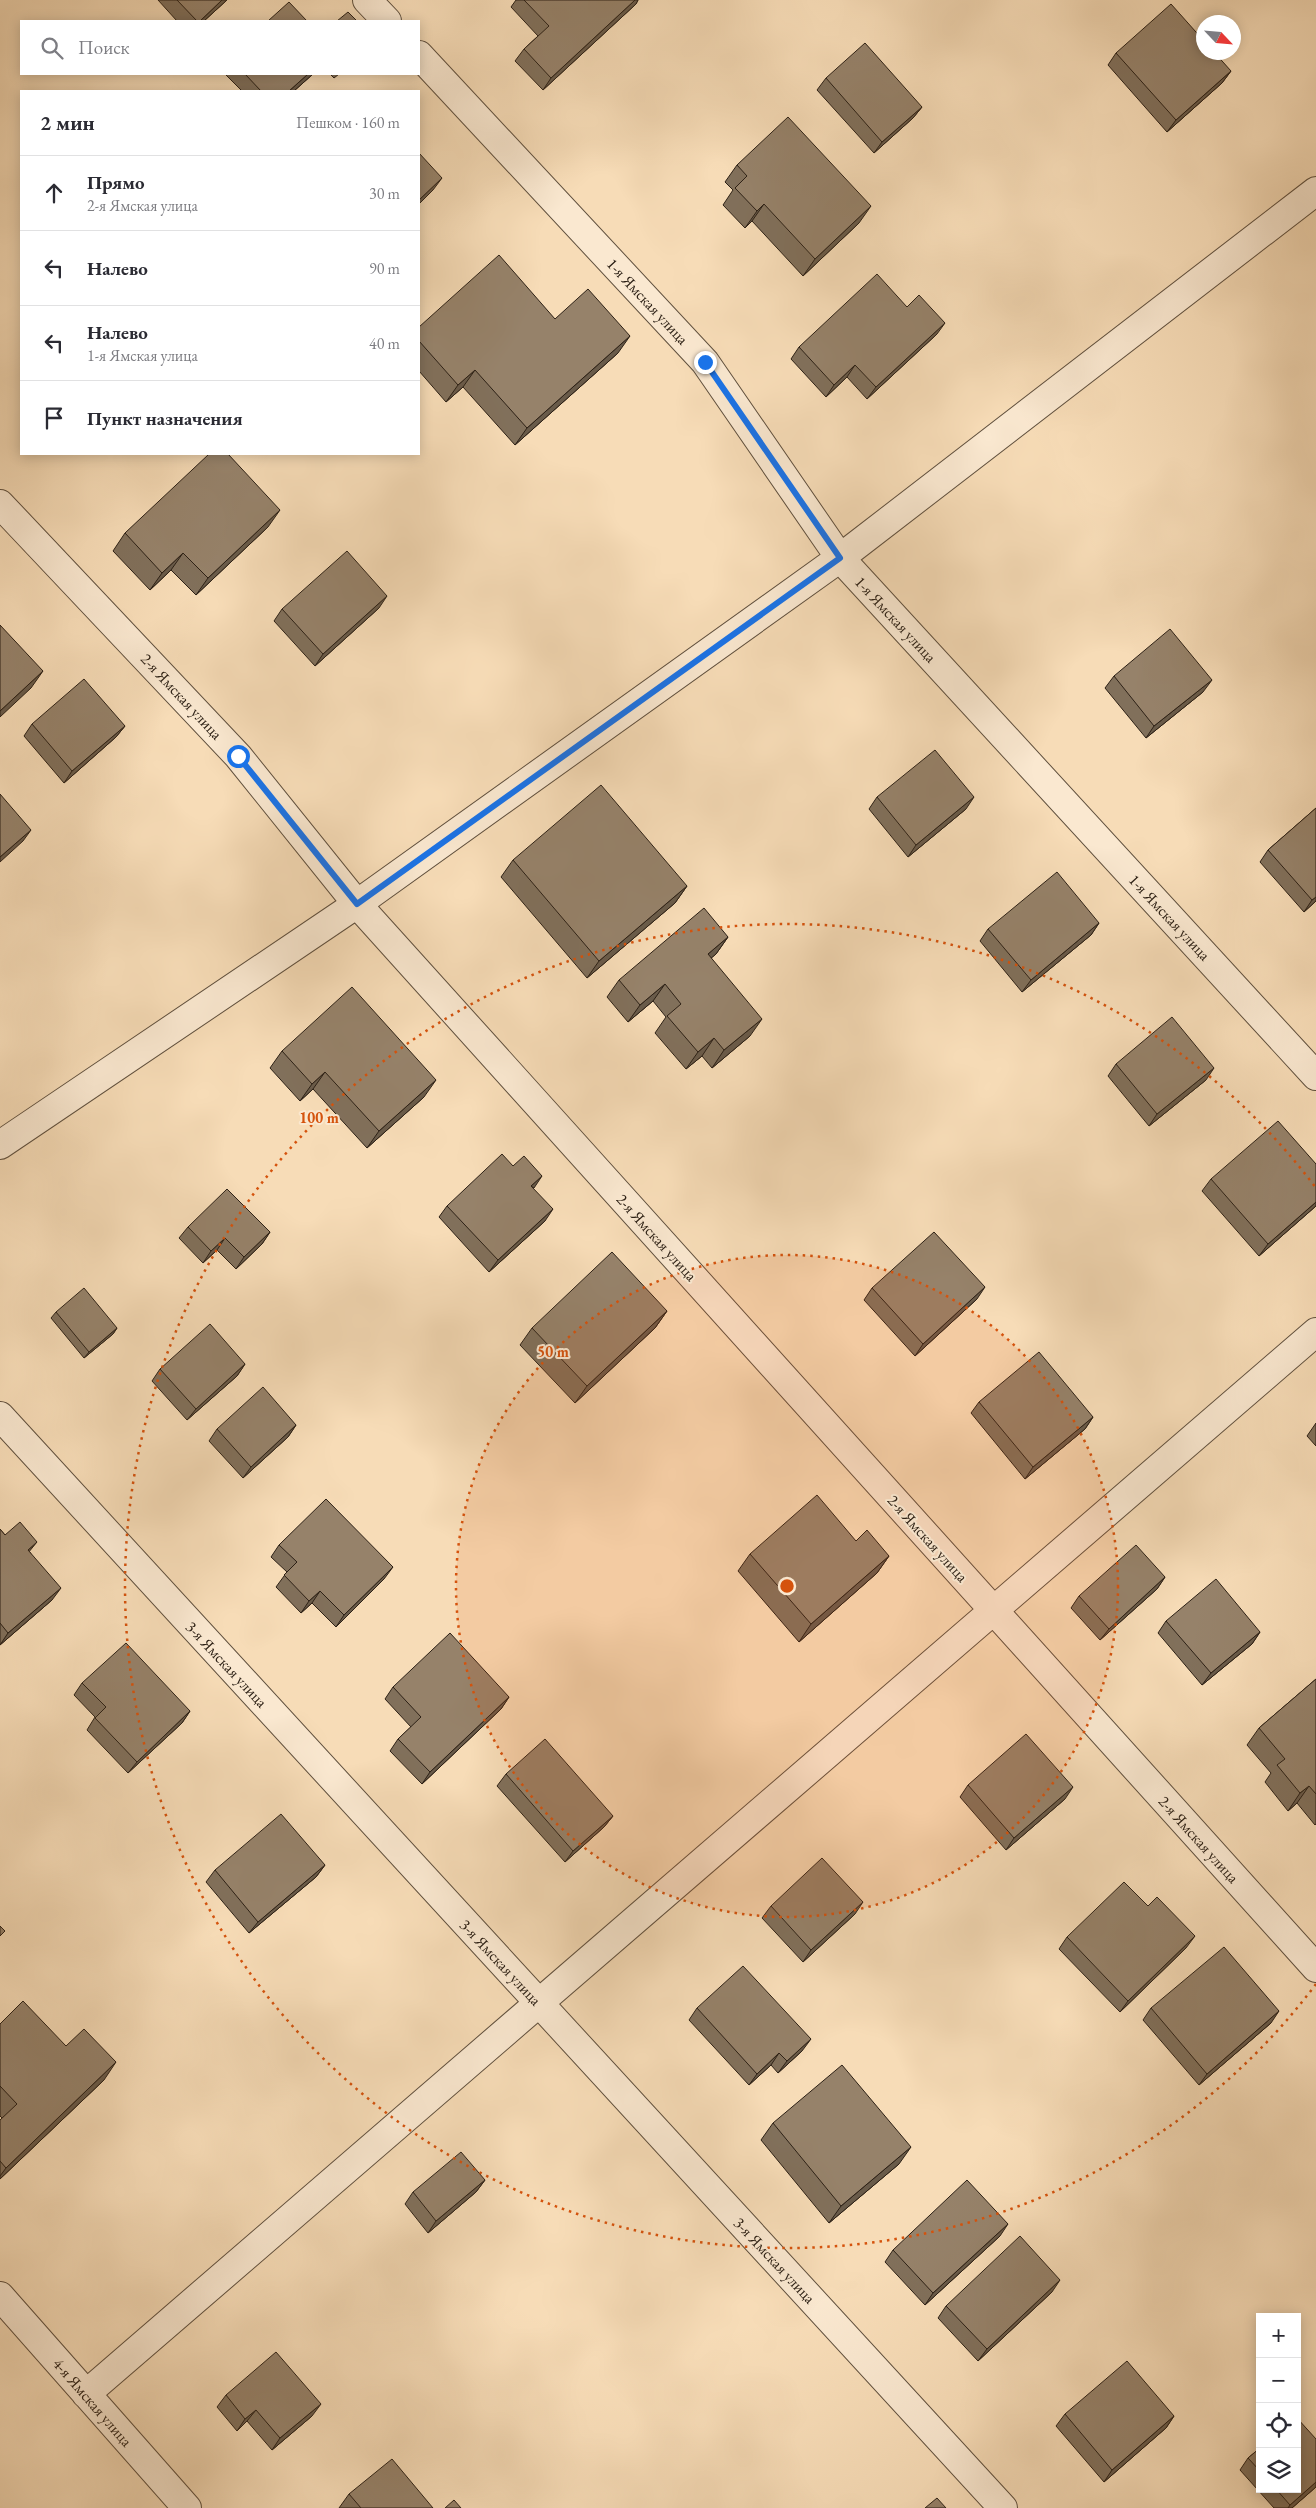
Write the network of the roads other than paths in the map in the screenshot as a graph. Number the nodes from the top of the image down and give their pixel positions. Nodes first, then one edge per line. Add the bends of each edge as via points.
1 (367, 0) edge
2 (386, 20) edge
3 (420, 56) edge
4 (1316, 191) edge
5 (0, 504) edge
6 (840, 558) junction
7 (357, 904) junction
8 (1316, 1076) edge
9 (0, 1144) edge
10 (1316, 1332) edge
11 (0, 1416) edge
12 (993, 1610) junction
13 (1316, 1968) edge
14 (538, 2002) junction
15 (0, 2296) edge
16 (86, 2394) junction
17 (186, 2508) edge
18 (1003, 2508) edge

1 - 2 street
3 - 6 street, 1-я Ямская улица via 705,362
4 - 6 street
5 - 7 street, 2-я Ямская улица via 238,756
6 - 7 street
6 - 8 street, 1-я Ямская улица
7 - 9 street
7 - 12 street, 2-я Ямская улица
10 - 12 street
11 - 14 street, 3-я Ямская улица
12 - 13 street, 2-я Ямская улица
12 - 14 street
14 - 16 street
14 - 18 street, 3-я Ямская улица
15 - 16 street, 4-я Ямская улица
16 - 17 street, 4-я Ямская улица

